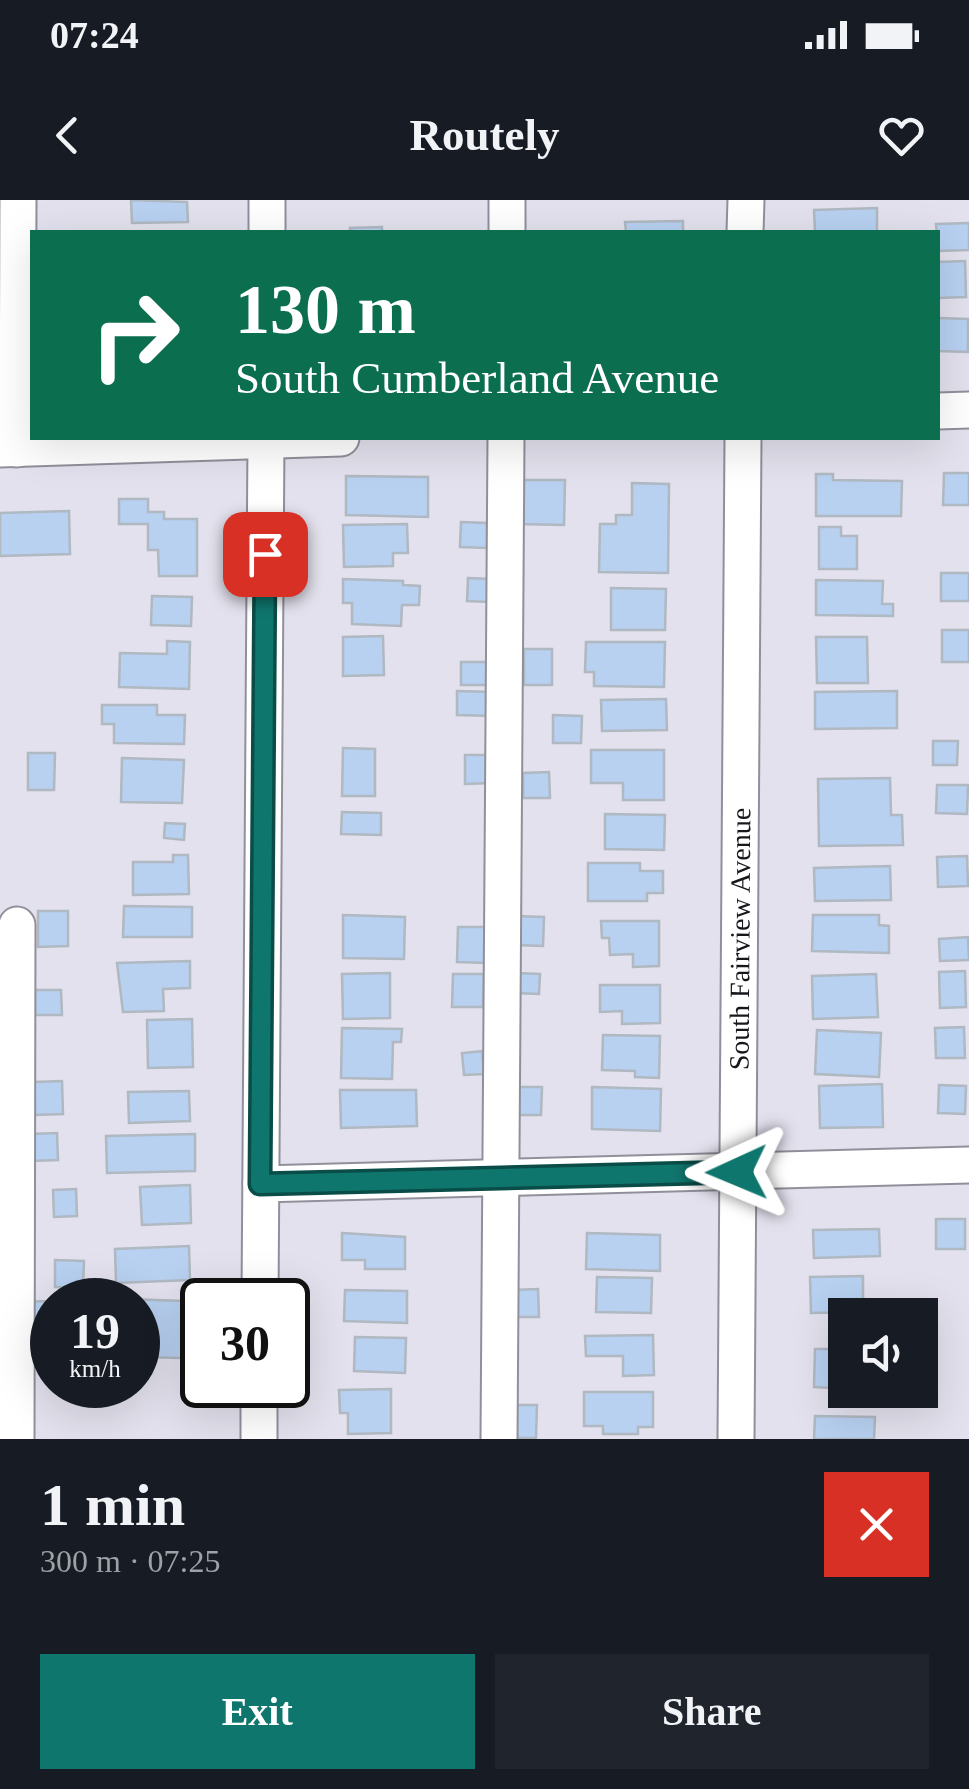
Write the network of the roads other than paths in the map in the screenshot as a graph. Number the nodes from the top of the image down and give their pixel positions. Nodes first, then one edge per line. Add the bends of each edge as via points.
1 (18, 200) edge
2 (267, 200) edge
3 (507, 200) edge
4 (746, 200) edge
5 (267, 230) edge
6 (507, 230) edge
7 (745, 230) edge
8 (969, 410) edge
9 (940, 411) edge
10 (240, 440) edge
11 (266, 440) edge
12 (506, 440) edge
13 (742, 440) edge
14 (8, 449) edge
15 (17, 925) dead end
16 (969, 1165) edge
17 (737, 1172) junction
18 (500, 1178) junction
19 (260, 1184) junction
20 (260, 1278) edge
21 (260, 1408) edge
22 (16, 1439) edge
23 (259, 1439) edge
24 (499, 1439) edge
25 (736, 1439) edge

1 - 14 street
2 - 5 street
3 - 6 street
4 - 7 street
8 - 9 street
10 - 14 street
11 - 19 street
12 - 18 street
13 - 17 street, South Fairview Avenue
15 - 22 street
16 - 17 street
17 - 18 street
17 - 25 street, South Fairview Avenue
18 - 19 street
18 - 24 street
19 - 20 street
21 - 23 street

